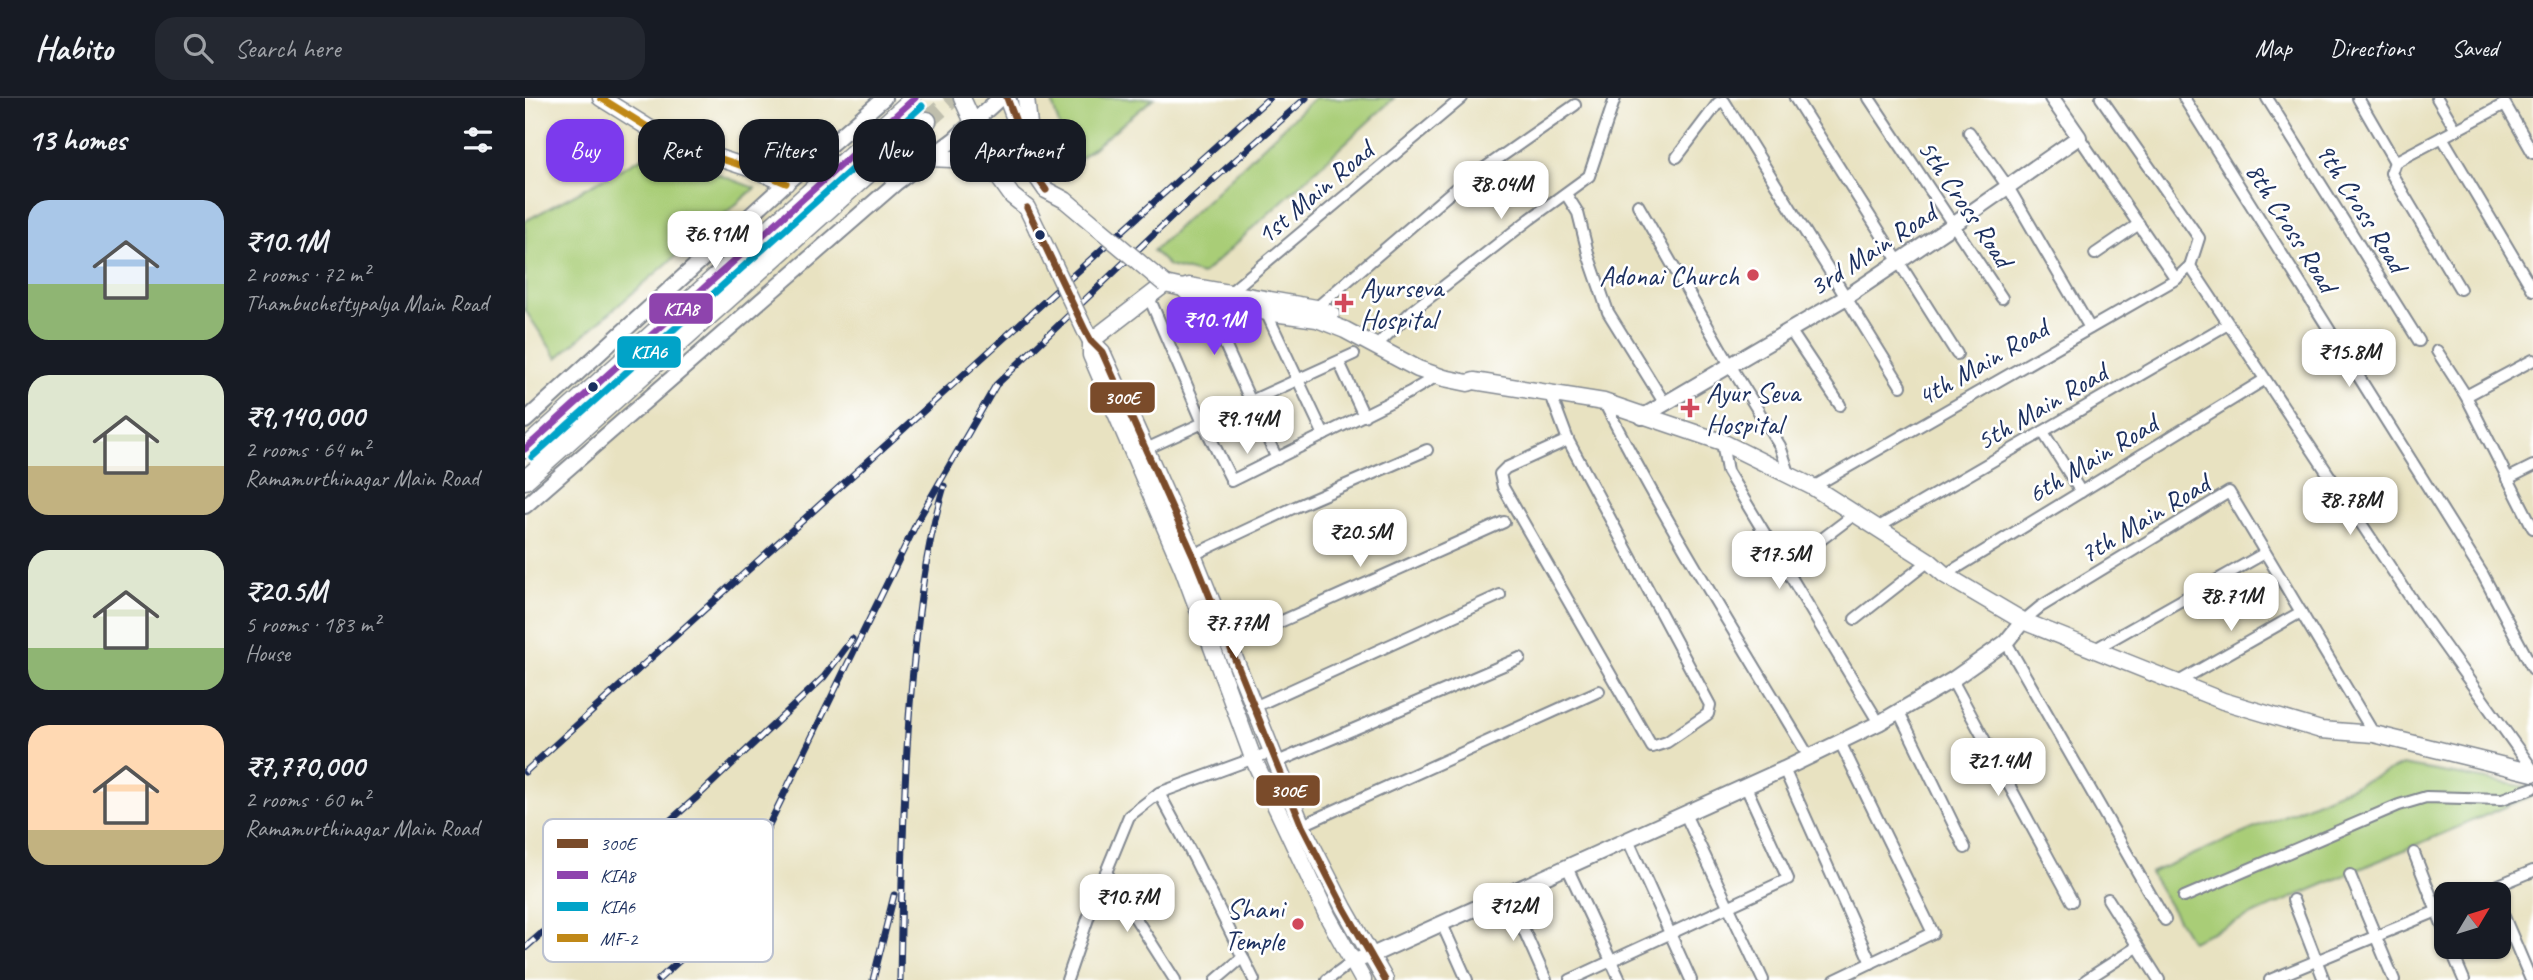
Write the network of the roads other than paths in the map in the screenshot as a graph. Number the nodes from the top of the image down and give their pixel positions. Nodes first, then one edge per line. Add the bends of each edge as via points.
1 (601, 98) edge
2 (884, 98) edge
3 (962, 98) edge
4 (1000, 98) edge
5 (1007, 98) edge
6 (1026, 98) edge
7 (1462, 98) edge
8 (1615, 98) edge
9 (1795, 98) edge
10 (1869, 98) edge
11 (2051, 98) edge
12 (2101, 98) edge
13 (2184, 98) edge
14 (2267, 98) edge
15 (2358, 98) edge
16 (2437, 98) edge
17 (2516, 98) edge
18 (2504, 101) edge
19 (911, 102) dead end
20 (1574, 105) dead end
21 (972, 119) edge
22 (976, 119) edge
23 (2456, 130) junction
24 (1969, 132) dead end
25 (2079, 137) junction
26 (2442, 137) junction
27 (950, 141) edge
28 (936, 152) edge
29 (2533, 153) edge
30 (1677, 157) dead end
31 (2395, 162) junction
32 (859, 182) edge
33 (899, 182) edge
34 (1001, 182) edge
35 (786, 183) junction
36 (1041, 184) junction
37 (2008, 187) junction
38 (1566, 194) junction
39 (1638, 205) dead end
40 (2139, 224) junction
41 (1953, 225) junction
42 (2095, 254) dead end
43 (1898, 262) junction
44 (2190, 266) junction
45 (2176, 279) junction
46 (1173, 286) junction
47 (2460, 289) dead end
48 (2533, 290) edge
49 (1228, 294) junction
50 (1845, 298) junction
51 (2002, 298) dead end
52 (1205, 301) junction
53 (1151, 302) junction
54 (1316, 308) junction
55 (1266, 312) junction
56 (2228, 324) junction
57 (2090, 328) junction
58 (1790, 330) junction
59 (1093, 335) junction
60 (1382, 340) junction
61 (2419, 341) dead end
62 (2437, 351) dead end
63 (1354, 354) dead end
64 (1957, 354) dead end
65 (2533, 360) edge
66 (1339, 362) junction
67 (1730, 365) junction
68 (1437, 376) junction
69 (1298, 380) junction
70 (2264, 380) junction
71 (1474, 381) junction
72 (1901, 386) dead end
73 (1550, 392) junction
74 (2466, 396) junction
75 (1251, 401) junction
76 (1604, 402) junction
77 (1665, 404) junction
78 (1840, 405) dead end
79 (1364, 416) junction
80 (1642, 417) junction
81 (525, 420) edge
82 (1203, 422) junction
83 (2043, 432) junction
84 (1324, 435) junction
85 (1568, 440) junction
86 (1722, 442) junction
87 (525, 449) edge
88 (1146, 449) junction
89 (1427, 450) dead end
90 (1277, 459) junction
91 (2533, 466) edge
92 (1790, 476) junction
93 (2507, 479) junction
94 (525, 481) edge
95 (1813, 488) junction
96 (2081, 492) junction
97 (525, 506) edge
98 (1855, 514) junction
99 (1504, 522) dead end
100 (1877, 528) junction
101 (2533, 528) edge
102 (1814, 545) dead end
103 (2265, 553) junction
104 (1193, 555) junction
105 (1929, 561) junction
106 (1945, 575) junction
107 (1500, 596) dead end
108 (2301, 612) junction
109 (1855, 619) dead end
110 (2023, 621) junction
111 (2005, 642) junction
112 (1230, 645) junction
113 (2095, 649) junction
114 (1214, 652) junction
115 (1520, 658) dead end
116 (2533, 669) edge
117 (1952, 680) junction
118 (2178, 682) junction
119 (1599, 691) dead end
120 (1254, 707) junction
121 (1899, 712) junction
122 (1879, 723) junction
123 (2374, 734) junction
124 (1840, 742) junction
125 (1273, 757) junction
126 (1809, 757) junction
127 (1253, 758) junction
128 (1784, 769) junction
129 (2533, 771) edge
130 (1746, 787) junction
131 (2533, 788) edge
132 (1159, 793) junction
133 (1685, 814) junction
134 (1294, 828) junction
135 (1628, 839) junction
136 (1965, 848) dead end
137 (2414, 853) dead end
138 (1567, 867) junction
139 (2533, 871) edge
140 (1106, 872) junction
141 (2350, 875) dead end
142 (2511, 882) edge
143 (1508, 894) junction
144 (2434, 894) edge
145 (2184, 897) dead end
146 (2108, 899) dead end
147 (2293, 900) dead end
148 (2072, 901) dead end
149 (1729, 906) junction
150 (2434, 912) edge
151 (2165, 920) dead end
152 (1442, 923) junction
153 (2511, 933) edge
154 (1670, 934) junction
155 (2376, 936) junction
156 (2137, 947) junction
157 (1370, 956) junction
158 (1243, 957) junction
159 (2455, 959) edge
160 (1353, 961) junction
161 (2317, 961) junction
162 (1612, 962) junction
163 (1871, 963) junction
164 (1067, 980) edge
165 (1175, 980) edge
166 (1216, 980) edge
167 (1254, 980) edge
168 (1327, 980) edge
169 (1363, 980) edge
170 (1385, 980) edge
171 (1467, 980) edge
172 (1546, 980) edge
173 (1570, 980) edge
174 (1620, 980) edge
175 (1691, 980) edge
176 (1763, 980) edge
177 (1835, 980) edge
178 (2086, 980) edge
179 (2159, 980) edge
180 (2270, 980) edge
181 (2324, 980) edge
182 (2394, 980) edge
183 (2464, 980) edge
184 (2531, 980) edge

1 - 35 main road via 673,143
2 - 35 street
3 - 21 main road
4 - 22 street
5 - 36 main road
6 - 36 main road
7 - 49 street, 1st Main Road
8 - 38 street via 1589,176
9 - 43 street
10 - 41 street, 5th Cross Road
11 - 25 street
12 - 44 street via 2199,238
13 - 116 street, 8th Cross Road via 2483,575
14 - 61 street, 9th Cross Road
15 - 31 street
16 - 23 street
17 - 18 street
18 - 23 street
18 - 29 street
19 - 87 highway
20 - 54 street via 1456,188
23 - 26 street
24 - 37 street
25 - 37 street, 3rd Main Road
25 - 40 street
26 - 31 street
26 - 48 street
27 - 28 street
30 - 50 street via 1724,101
31 - 47 street via 2391,173
32 - 94 highway
33 - 97 street
34 - 59 main road, bridge via 1027,208
35 - 81 street
36 - 46 main road, bridge
37 - 41 street, 3rd Main Road
37 - 57 street
38 - 60 street via 1412,311
38 - 77 street via 1578,213 1608,312
39 - 67 street
40 - 42 street
40 - 45 street
41 - 43 street, 3rd Main Road
41 - 51 street, 5th Cross Road
43 - 50 street, 3rd Main Road
43 - 64 street
44 - 45 street, 4th Main Road
44 - 56 street
45 - 57 street, 4th Main Road
46 - 49 main road
46 - 52 main road
46 - 53 main road
46 - 59 main road
49 - 54 main road
50 - 58 street, 3rd Main Road
50 - 72 street
52 - 55 main road
52 - 75 street
53 - 59 main road via 1113,331
53 - 82 street
54 - 60 main road
55 - 68 main road via 1317,319
55 - 69 street
56 - 70 street
56 - 83 street, 5th Main Road
57 - 95 street, 4th Main Road
58 - 67 street, 3rd Main Road
58 - 78 street
59 - 88 main road
59 - 114 main road via 1091,355
60 - 71 main road via 1425,362 1468,373
62 - 74 street
63 - 66 street
65 - 74 street
66 - 69 street
66 - 79 street
67 - 77 street, 3rd Main Road
67 - 92 street via 1780,446
68 - 71 main road
68 - 79 street
69 - 75 street
69 - 84 street
70 - 96 street, 6th Main Road
70 - 129 street
71 - 73 main road
73 - 76 main road
73 - 85 street
74 - 93 street
75 - 82 street
75 - 90 street
76 - 80 main road
76 - 126 street via 1635,464
77 - 80 street, 3rd Main Road
79 - 84 street
80 - 86 main road
82 - 88 street
82 - 90 street via 1231,479
83 - 96 street
83 - 100 street, 5th Main Road
84 - 90 street
85 - 85 street via 1506,468 1500,474 1503,487 1651,747 1667,742 1708,714 1710,705
86 - 92 main road
86 - 122 street via 1727,471
88 - 104 main road
89 - 104 street
91 - 93 street
92 - 95 main road
93 - 101 street
95 - 98 main road
96 - 106 street, 6th Main Road
98 - 100 main road
98 - 102 street
99 - 112 street
100 - 105 main road
103 - 108 street, 7th Main Road
103 - 110 street, 7th Main Road via 2229,492
103 - 113 street
104 - 112 main road
105 - 106 main road
105 - 109 street
106 - 110 main road
107 - 120 street
108 - 118 street
108 - 123 street, 7th Main Road
110 - 111 street
110 - 113 main road
111 - 117 street
111 - 151 street
112 - 114 street
112 - 120 main road
113 - 118 main road
114 - 127 main road
115 - 125 street
117 - 121 street
117 - 148 street
118 - 123 main road via 2223,701 2321,730
119 - 134 street
120 - 125 main road
121 - 122 street
121 - 136 street
122 - 124 street
123 - 129 main road
124 - 126 street
124 - 163 street via 1933,933
125 - 127 street
125 - 134 main road
126 - 128 street
127 - 132 street
127 - 134 main road
128 - 130 street
128 - 163 street
130 - 133 street
130 - 149 street via 1788,879
131 - 145 street via 2502,799 2425,797 2399,805
132 - 140 street via 1129,816
132 - 158 street
133 - 135 street
133 - 149 street
134 - 157 main road
134 - 160 main road via 1328,917
135 - 138 street
135 - 154 street
137 - 144 street
138 - 143 street
138 - 162 street
139 - 142 street
140 - 164 street
140 - 165 street
141 - 155 street
143 - 152 street
143 - 172 street
146 - 156 street
147 - 161 street
149 - 154 street
149 - 176 street
150 - 155 street
152 - 157 street
152 - 171 street
153 - 184 street
154 - 162 street
154 - 175 street
155 - 161 street
155 - 182 street
156 - 178 street
156 - 179 street
157 - 160 street
157 - 170 main road
158 - 166 street
158 - 167 street
159 - 183 street
160 - 168 street
160 - 169 main road
161 - 180 street
161 - 181 street
162 - 173 street
162 - 174 street
163 - 177 street

